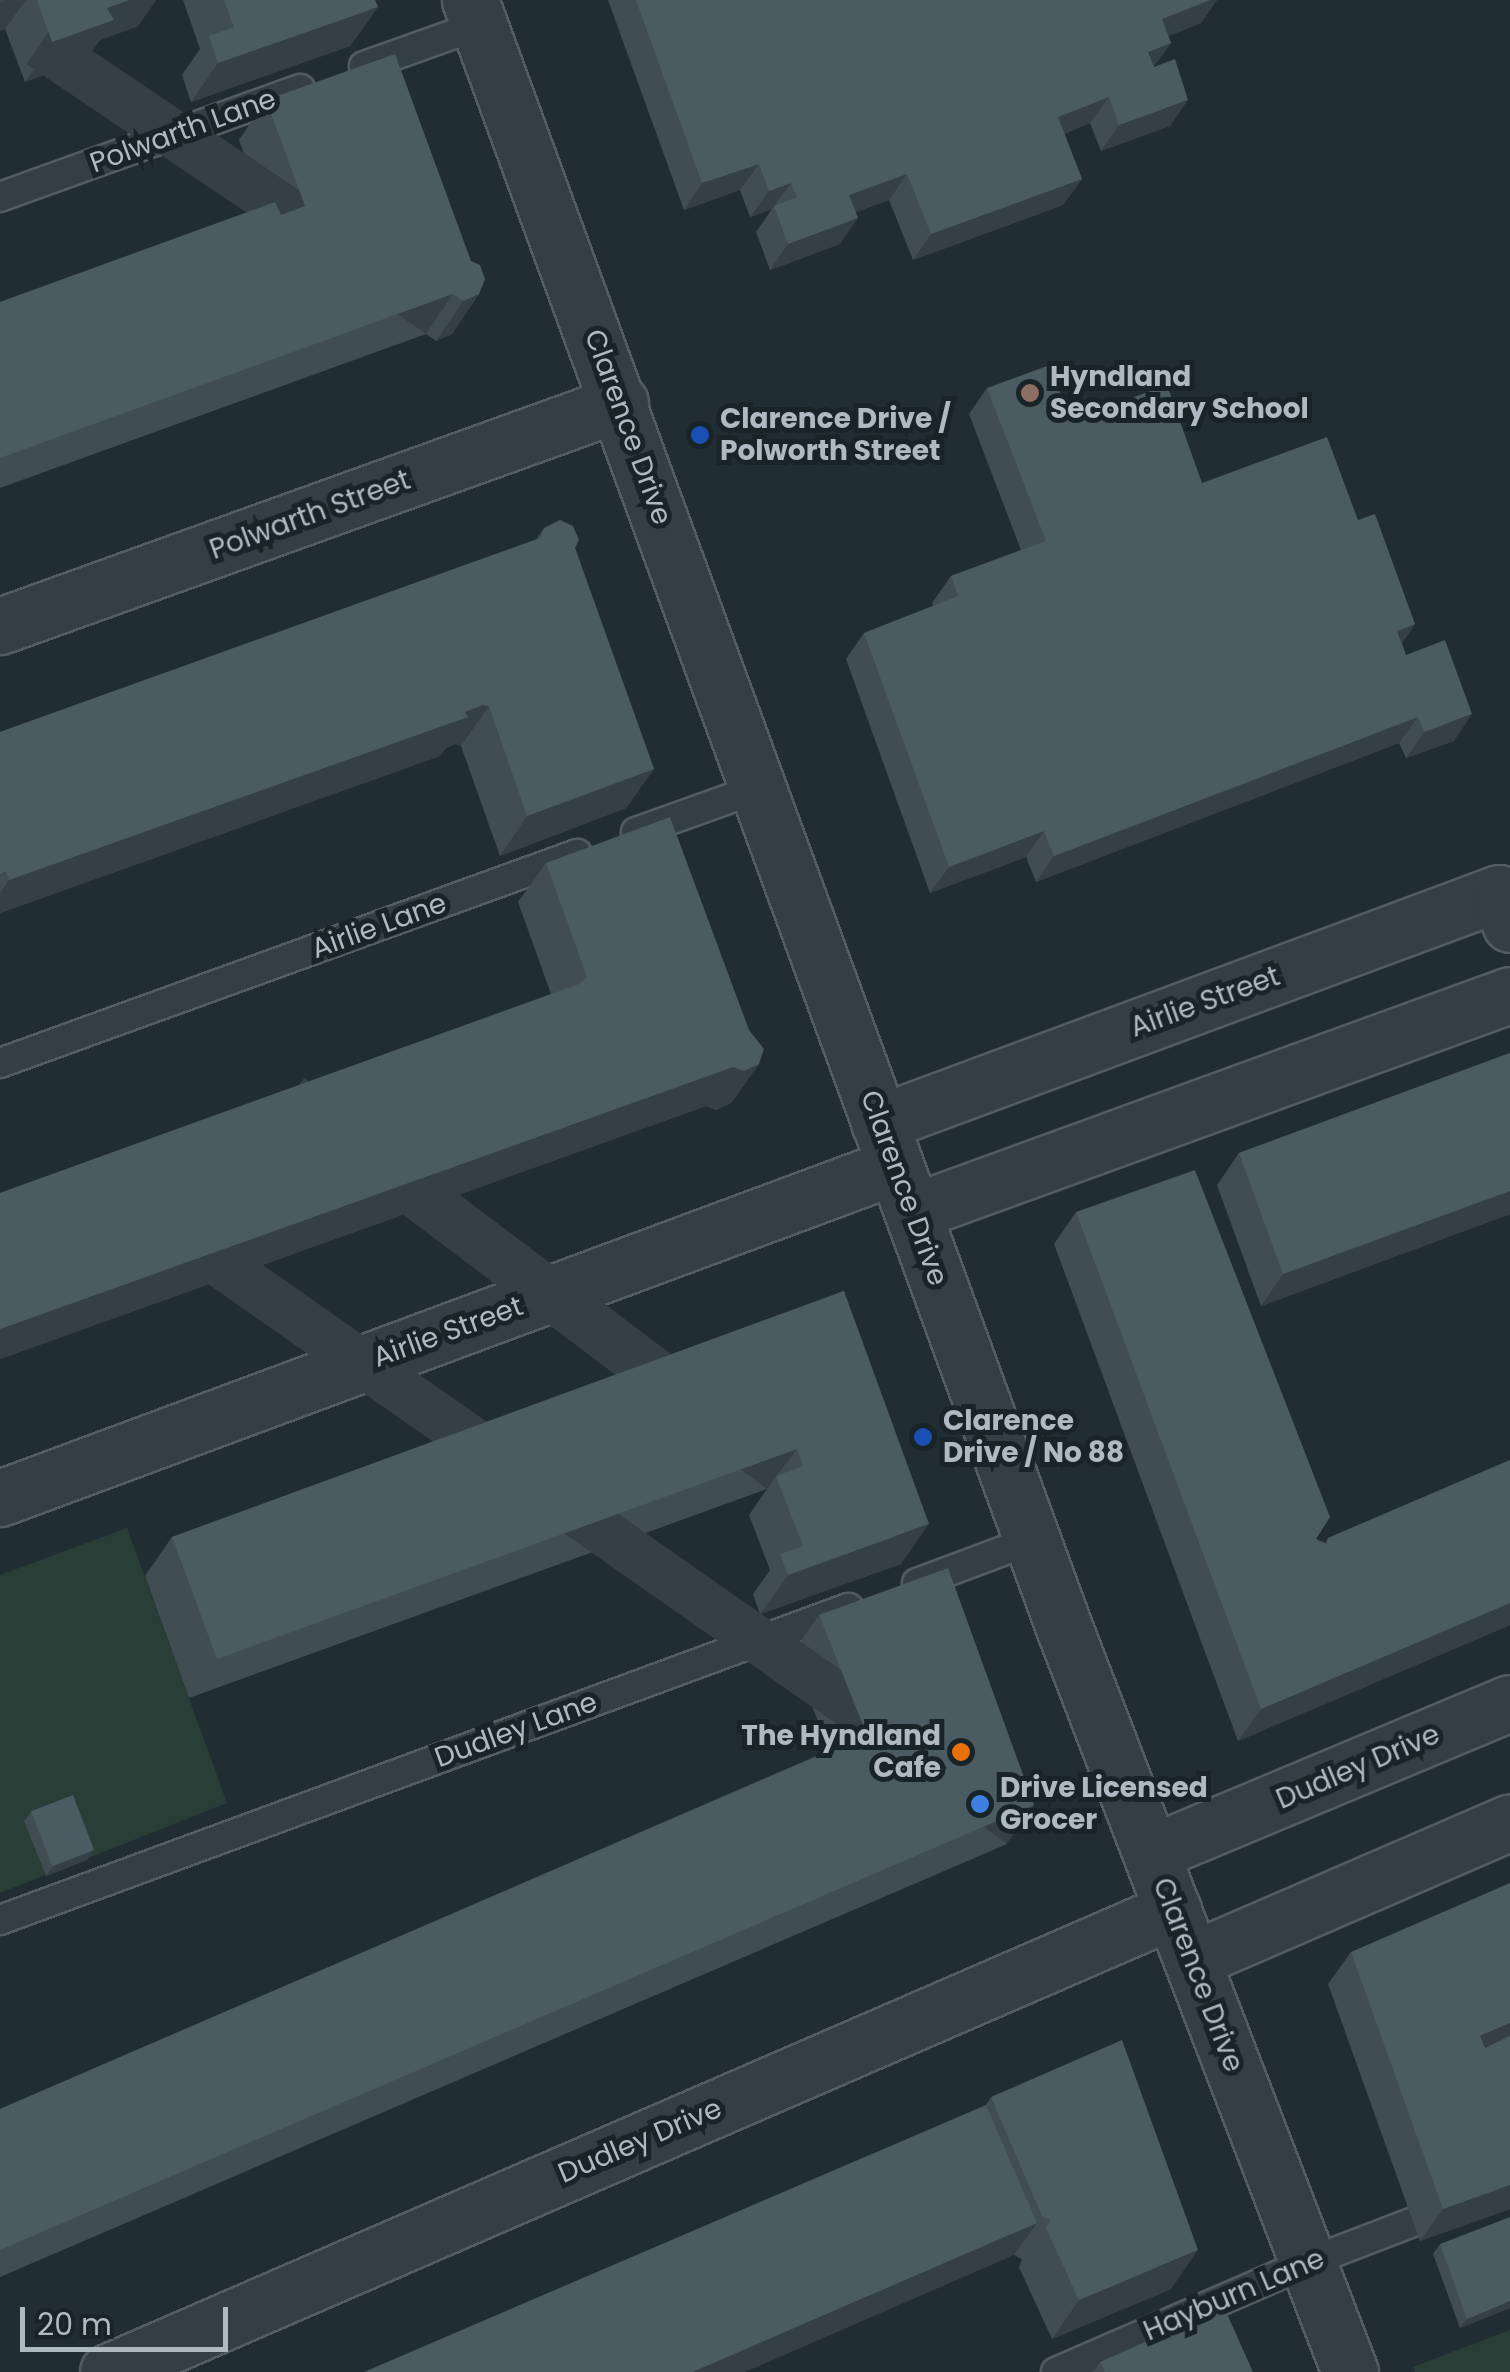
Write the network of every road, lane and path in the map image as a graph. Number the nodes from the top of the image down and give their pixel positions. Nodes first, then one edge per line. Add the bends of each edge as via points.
1 (475, 12) edge
2 (0, 198) edge
3 (620, 403) junction
4 (0, 626) edge
5 (759, 788) junction
6 (1510, 924) edge
7 (1510, 995) edge
8 (0, 1063) edge
9 (896, 1167) junction
10 (0, 1498) edge
11 (1032, 1540) junction
12 (1510, 1703) edge
13 (1510, 1822) edge
14 (1151, 1853) junction
15 (0, 1920) edge
16 (1183, 1935) junction
17 (1413, 2222) dead end
18 (1309, 2262) junction
19 (108, 2372) edge
20 (1056, 2372) edge
21 (1350, 2372) edge

1 - 2 lane, Polwarth Lane
1 - 3 street, Clarence Drive
3 - 4 street, Polwarth Street
3 - 5 street, Clarence Drive
5 - 8 lane, Airlie Lane
5 - 9 street, Clarence Drive
6 - 9 street, Airlie Street via 1498,893
7 - 9 street, Airlie Street
9 - 10 street, Airlie Street
9 - 11 street, Clarence Drive
11 - 14 street, Clarence Drive
11 - 15 lane, Dudley Lane
12 - 14 street, Dudley Drive
13 - 16 street, Dudley Drive
14 - 16 street, Clarence Drive
16 - 18 street, Clarence Drive
16 - 19 street, Dudley Drive
17 - 18 lane, Hayburn Lane
18 - 20 lane, Hayburn Lane
18 - 21 street, Clarence Drive

